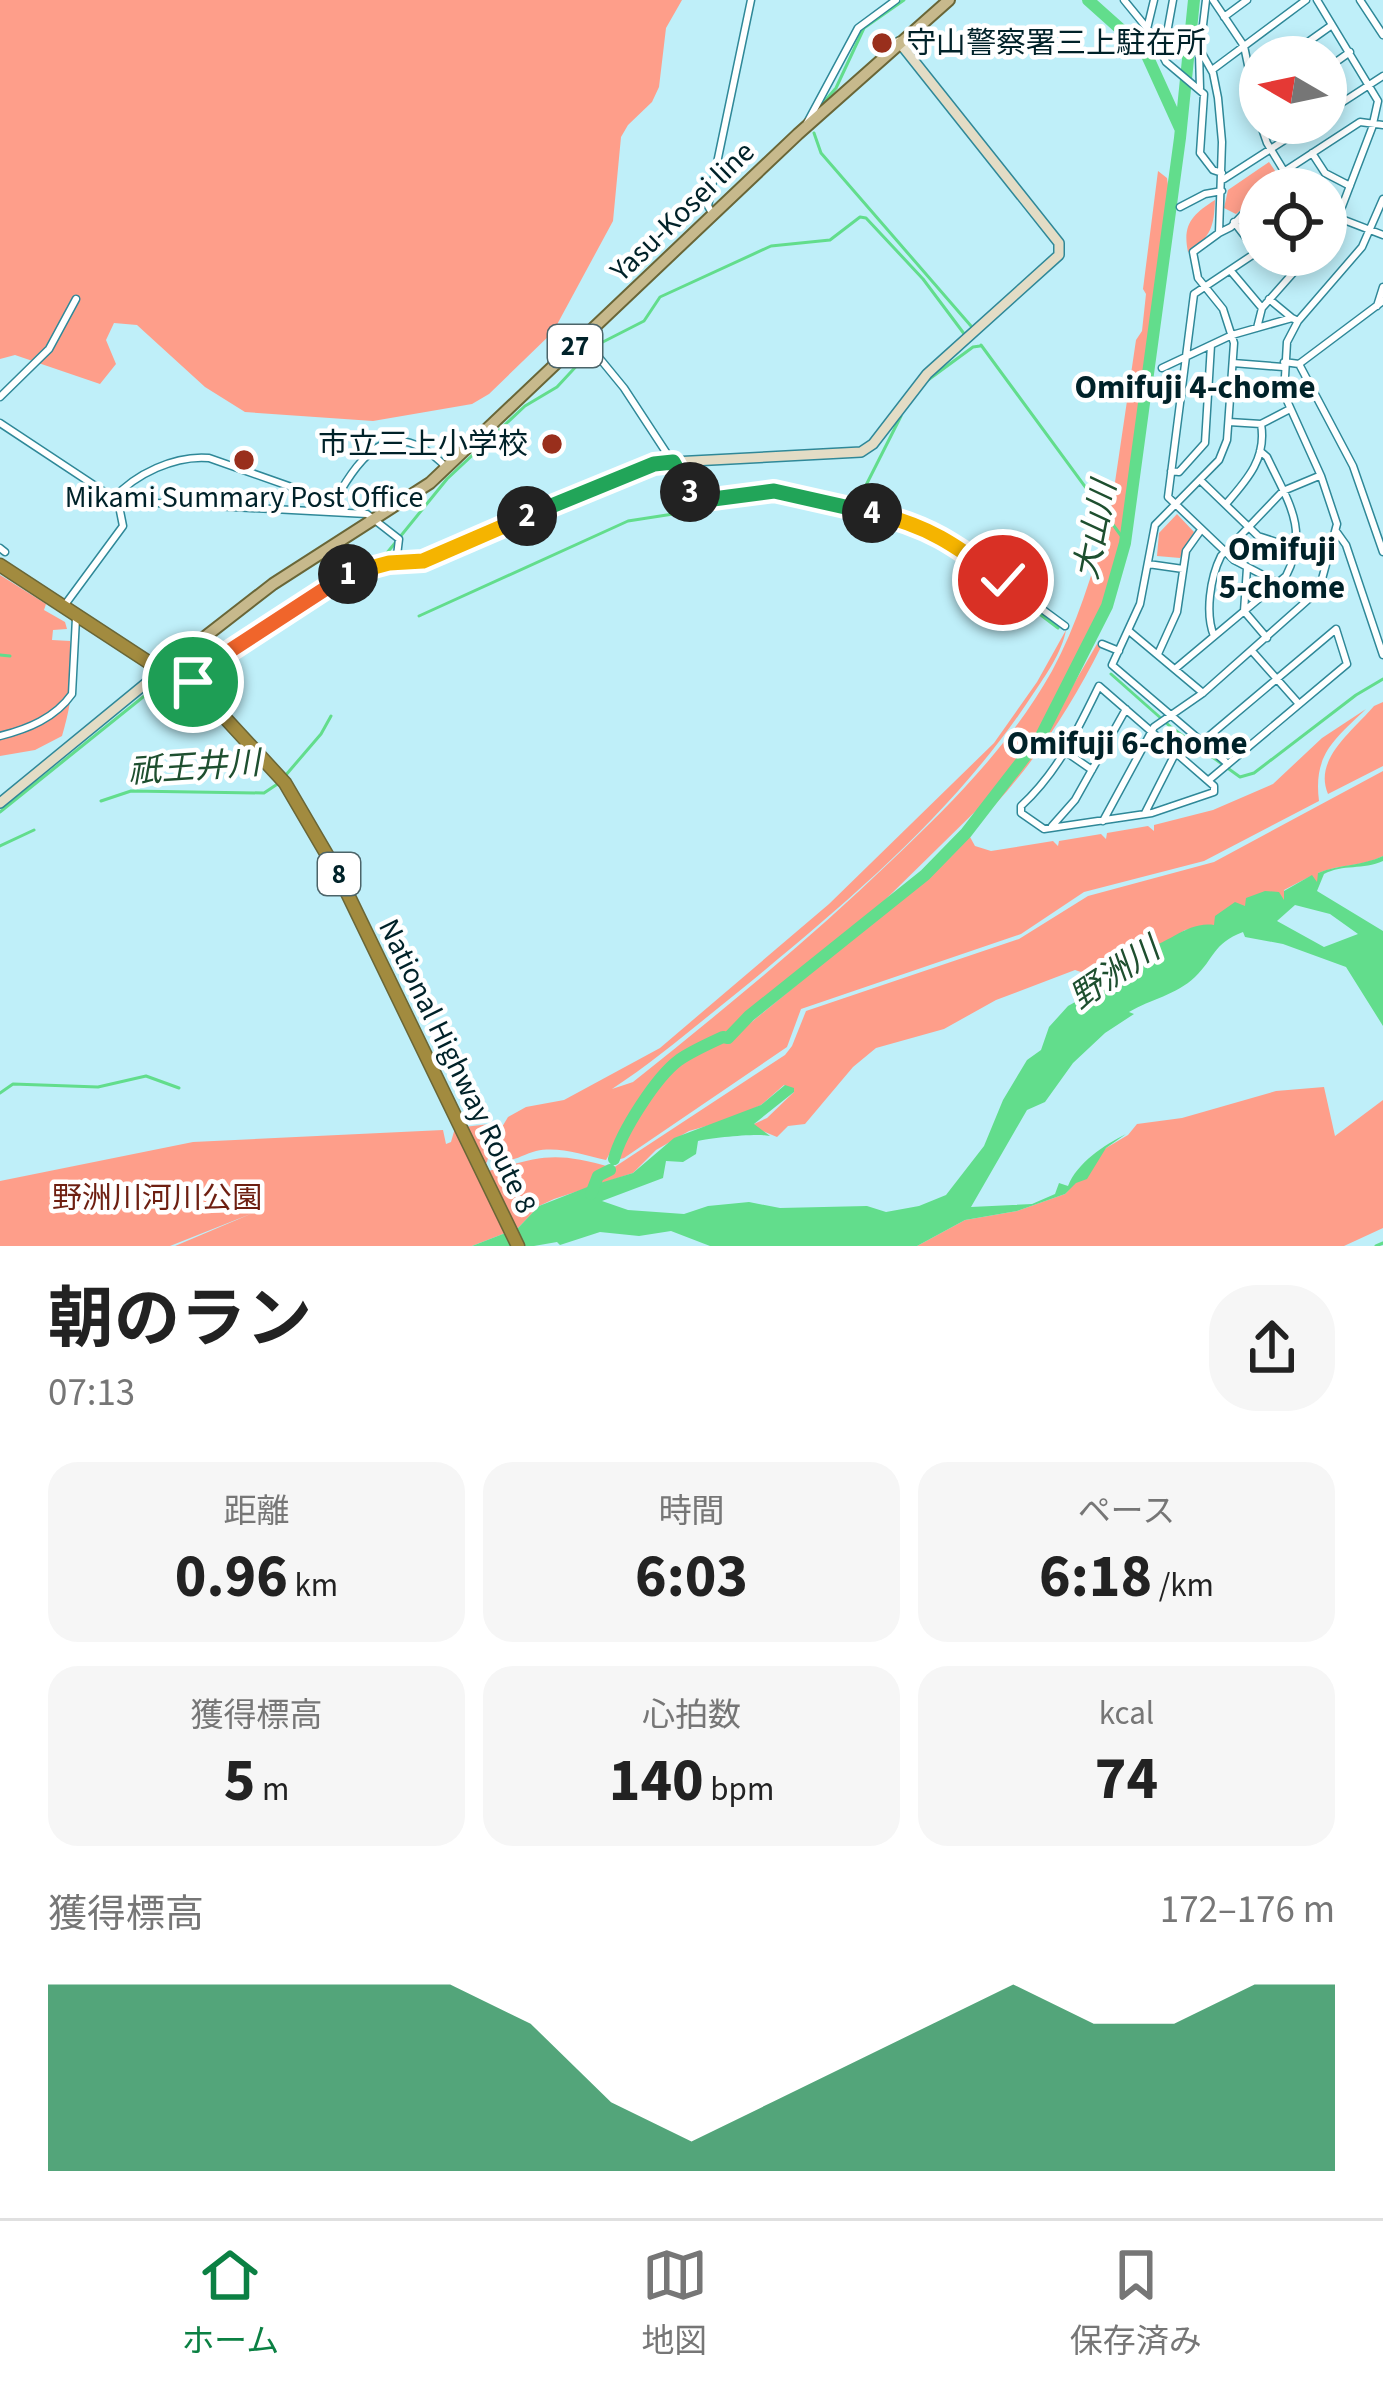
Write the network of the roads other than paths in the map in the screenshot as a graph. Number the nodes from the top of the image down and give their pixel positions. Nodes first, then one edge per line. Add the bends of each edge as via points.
1 (748, 0) edge
2 (896, 0) edge
3 (949, 0) edge
4 (1124, 0) edge
5 (1154, 0) edge
6 (1173, 0) edge
7 (1209, 0) edge
8 (1247, 0) edge
9 (1306, 0) edge
10 (1317, 0) edge
11 (1360, 0) edge
12 (1224, 17) junction
13 (1332, 25) junction
14 (1147, 29) junction
15 (1383, 35) edge
16 (1257, 36) edge
17 (1317, 36) edge
18 (1239, 39) edge
19 (899, 42) junction
20 (1200, 50) junction
21 (1239, 50) edge
22 (1350, 52) junction
23 (1347, 54) edge
24 (1162, 56) junction
25 (1212, 70) junction
26 (1383, 76) edge
27 (1370, 85) junction
28 (1200, 90) junction
29 (1347, 100) edge
30 (1374, 122) junction
31 (1383, 125) edge
32 (806, 126) junction
33 (1268, 144) edge
34 (1279, 144) edge
35 (1270, 150) junction
36 (1312, 153) junction
37 (1282, 168) edge
38 (1295, 168) edge
39 (1222, 176) junction
40 (1350, 186) junction
41 (1222, 191) junction
42 (1347, 194) edge
43 (1383, 199) edge
44 (1180, 207) dead end
45 (713, 216) junction
46 (1239, 217) edge
47 (1347, 221) edge
48 (1234, 222) junction
49 (1239, 229) edge
50 (1370, 230) junction
51 (1220, 232) junction
52 (1383, 235) edge
53 (1239, 264) edge
54 (1230, 270) junction
55 (1290, 276) edge
56 (1205, 286) junction
57 (1383, 287) edge
58 (76, 299) dead end
59 (1269, 299) junction
60 (1380, 303) edge
61 (1262, 308) junction
62 (1295, 319) junction
63 (1257, 328) junction
64 (1232, 335) junction
65 (583, 338) junction
66 (1211, 345) junction
67 (1186, 357) junction
68 (1233, 363) junction
69 (1299, 364) junction
70 (1284, 365) junction
71 (1162, 368) dead end
72 (0, 398) edge
73 (1290, 409) junction
74 (1229, 422) junction
75 (0, 423) edge
76 (1261, 424) junction
77 (1260, 451) junction
78 (673, 462) junction
79 (447, 468) junction
80 (1172, 471) junction
81 (1321, 476) junction
82 (1200, 480) junction
83 (1283, 491) junction
84 (115, 500) junction
85 (1176, 504) junction
86 (1225, 504) junction
87 (333, 506) junction
88 (373, 520) junction
89 (1249, 527) junction
90 (1201, 529) junction
91 (1336, 531) junction
92 (1296, 550) junction
93 (1225, 551) junction
94 (1383, 552) edge
95 (2, 555) edge
96 (1328, 559) junction
97 (396, 563) junction
98 (1148, 564) junction
99 (1247, 568) junction
100 (1183, 569) junction
101 (1278, 583) junction
102 (64, 606) junction
103 (1244, 611) junction
104 (78, 616) junction
105 (1064, 626) dead end
106 (1129, 631) junction
107 (1214, 637) junction
108 (1267, 638) junction
109 (1102, 644) dead end
110 (1119, 651) junction
111 (1252, 651) junction
112 (1158, 654) junction
113 (1383, 655) edge
114 (1175, 669) junction
115 (161, 670) junction
116 (1277, 679) junction
117 (188, 688) junction
118 (1203, 693) junction
119 (1299, 704) junction
120 (1126, 709) junction
121 (1173, 717) junction
122 (1152, 731) junction
123 (0, 736) edge
124 (1202, 742) junction
125 (1066, 752) junction
126 (1176, 752) junction
127 (1228, 764) junction
128 (1092, 770) junction
129 (1209, 781) junction
130 (0, 803) edge
131 (1145, 814) junction
132 (1103, 821) junction
133 (1052, 828) junction
134 (518, 1246) edge

1 - 45 street via 708,206
2 - 32 street via 858,28
3 - 19 main road, Yasu-Kosei line / 27
4 - 14 street
5 - 14 street
6 - 24 street
7 - 12 street
7 - 20 street
8 - 12 street
9 - 16 street
10 - 13 street
11 - 15 street
12 - 18 street
13 - 17 street
13 - 22 street
14 - 24 street
19 - 32 main road, Yasu-Kosei line / 27
19 - 78 street via 1059,243 1059,255 927,374 861,452
20 - 25 street
20 - 28 street
21 - 25 street
22 - 23 street
22 - 27 street
24 - 28 street
25 - 39 street
26 - 27 street
27 - 29 street
27 - 30 street via 1378,101
28 - 39 street via 1206,106 1199,153
30 - 31 street
30 - 36 street via 1353,125
30 - 40 street
32 - 45 main road, Yasu-Kosei line / 27
33 - 35 street
34 - 35 street
35 - 37 street
35 - 39 street
36 - 38 street
36 - 40 street via 1325,173
39 - 41 street
40 - 42 street
41 - 44 street
41 - 51 street
43 - 50 street
45 - 65 main road, Yasu-Kosei line / 27
46 - 48 street
47 - 50 street
48 - 49 street
48 - 51 street
50 - 52 street
50 - 62 street via 1353,260
51 - 56 street via 1193,252
53 - 54 street
54 - 56 street
54 - 61 street
55 - 59 street
56 - 64 street
56 - 67 street via 1193,294
57 - 60 street
58 - 72 street via 49,349
59 - 61 street
59 - 62 street
60 - 69 street
61 - 63 street
62 - 63 street
62 - 70 street
63 - 64 street
64 - 66 street
64 - 68 street
65 - 78 street
65 - 79 main road, Yasu-Kosei line / 27
66 - 67 street
66 - 80 street via 1205,443
67 - 71 street
67 - 80 street
68 - 70 street
68 - 74 street
69 - 70 street
69 - 94 street via 1353,466
70 - 73 street
73 - 76 street
73 - 81 street
74 - 76 street
74 - 82 street via 1224,452
75 - 84 street
76 - 77 street
77 - 83 street
77 - 86 street via 1253,474
78 - 97 street via 423,561
78 - 105 street via 698,501 774,491 910,521
79 - 87 street via 416,442 388,441 362,458
79 - 88 main road, Yasu-Kosei line / 27
80 - 85 street via 1168,497
81 - 83 street
81 - 91 street
82 - 85 street
82 - 86 street
83 - 89 street
83 - 92 street via 1296,520
84 - 87 street
84 - 87 street via 166,464 194,456
84 - 102 street via 123,526
85 - 90 street
85 - 98 street via 1155,525
86 - 89 street
87 - 88 street
88 - 97 street via 399,539
88 - 115 main road, Yasu-Kosei line / 27
89 - 92 street
89 - 93 street
90 - 93 street
90 - 100 street
91 - 96 street
91 - 113 street
92 - 96 street
92 - 101 street
93 - 99 street
93 - 107 street via 1215,568
95 - 102 highway, National Highway Route 8 / 8
96 - 108 street via 1316,596
97 - 117 street via 352,571 202,669
98 - 100 street
98 - 106 street
99 - 101 street
99 - 103 street
100 - 112 street via 1178,612
101 - 103 street
102 - 104 highway, National Highway Route 8 / 8
103 - 107 street
103 - 108 street
104 - 115 highway, National Highway Route 8 / 8
104 - 123 street via 72,694 50,716
106 - 110 street
106 - 112 street
107 - 114 street
108 - 111 street
109 - 110 street
110 - 121 street via 1112,665
111 - 116 street
111 - 118 street
112 - 114 street
114 - 118 street
115 - 117 highway, National Highway Route 8 / 8
115 - 130 street
116 - 119 street
116 - 119 street via 1336,629 1347,664
116 - 124 street
117 - 134 highway, National Highway Route 8 / 8 via 229,717 316,832
118 - 121 street
119 - 127 street
120 - 122 street
120 - 125 street via 1099,686
120 - 128 street
121 - 122 street
121 - 124 street
122 - 126 street
122 - 132 street
124 - 127 street
125 - 128 street
125 - 133 street via 1022,806 1021,813
126 - 129 street
126 - 131 street
127 - 129 street
128 - 133 street
129 - 131 street via 1214,792
131 - 132 street
132 - 133 street

